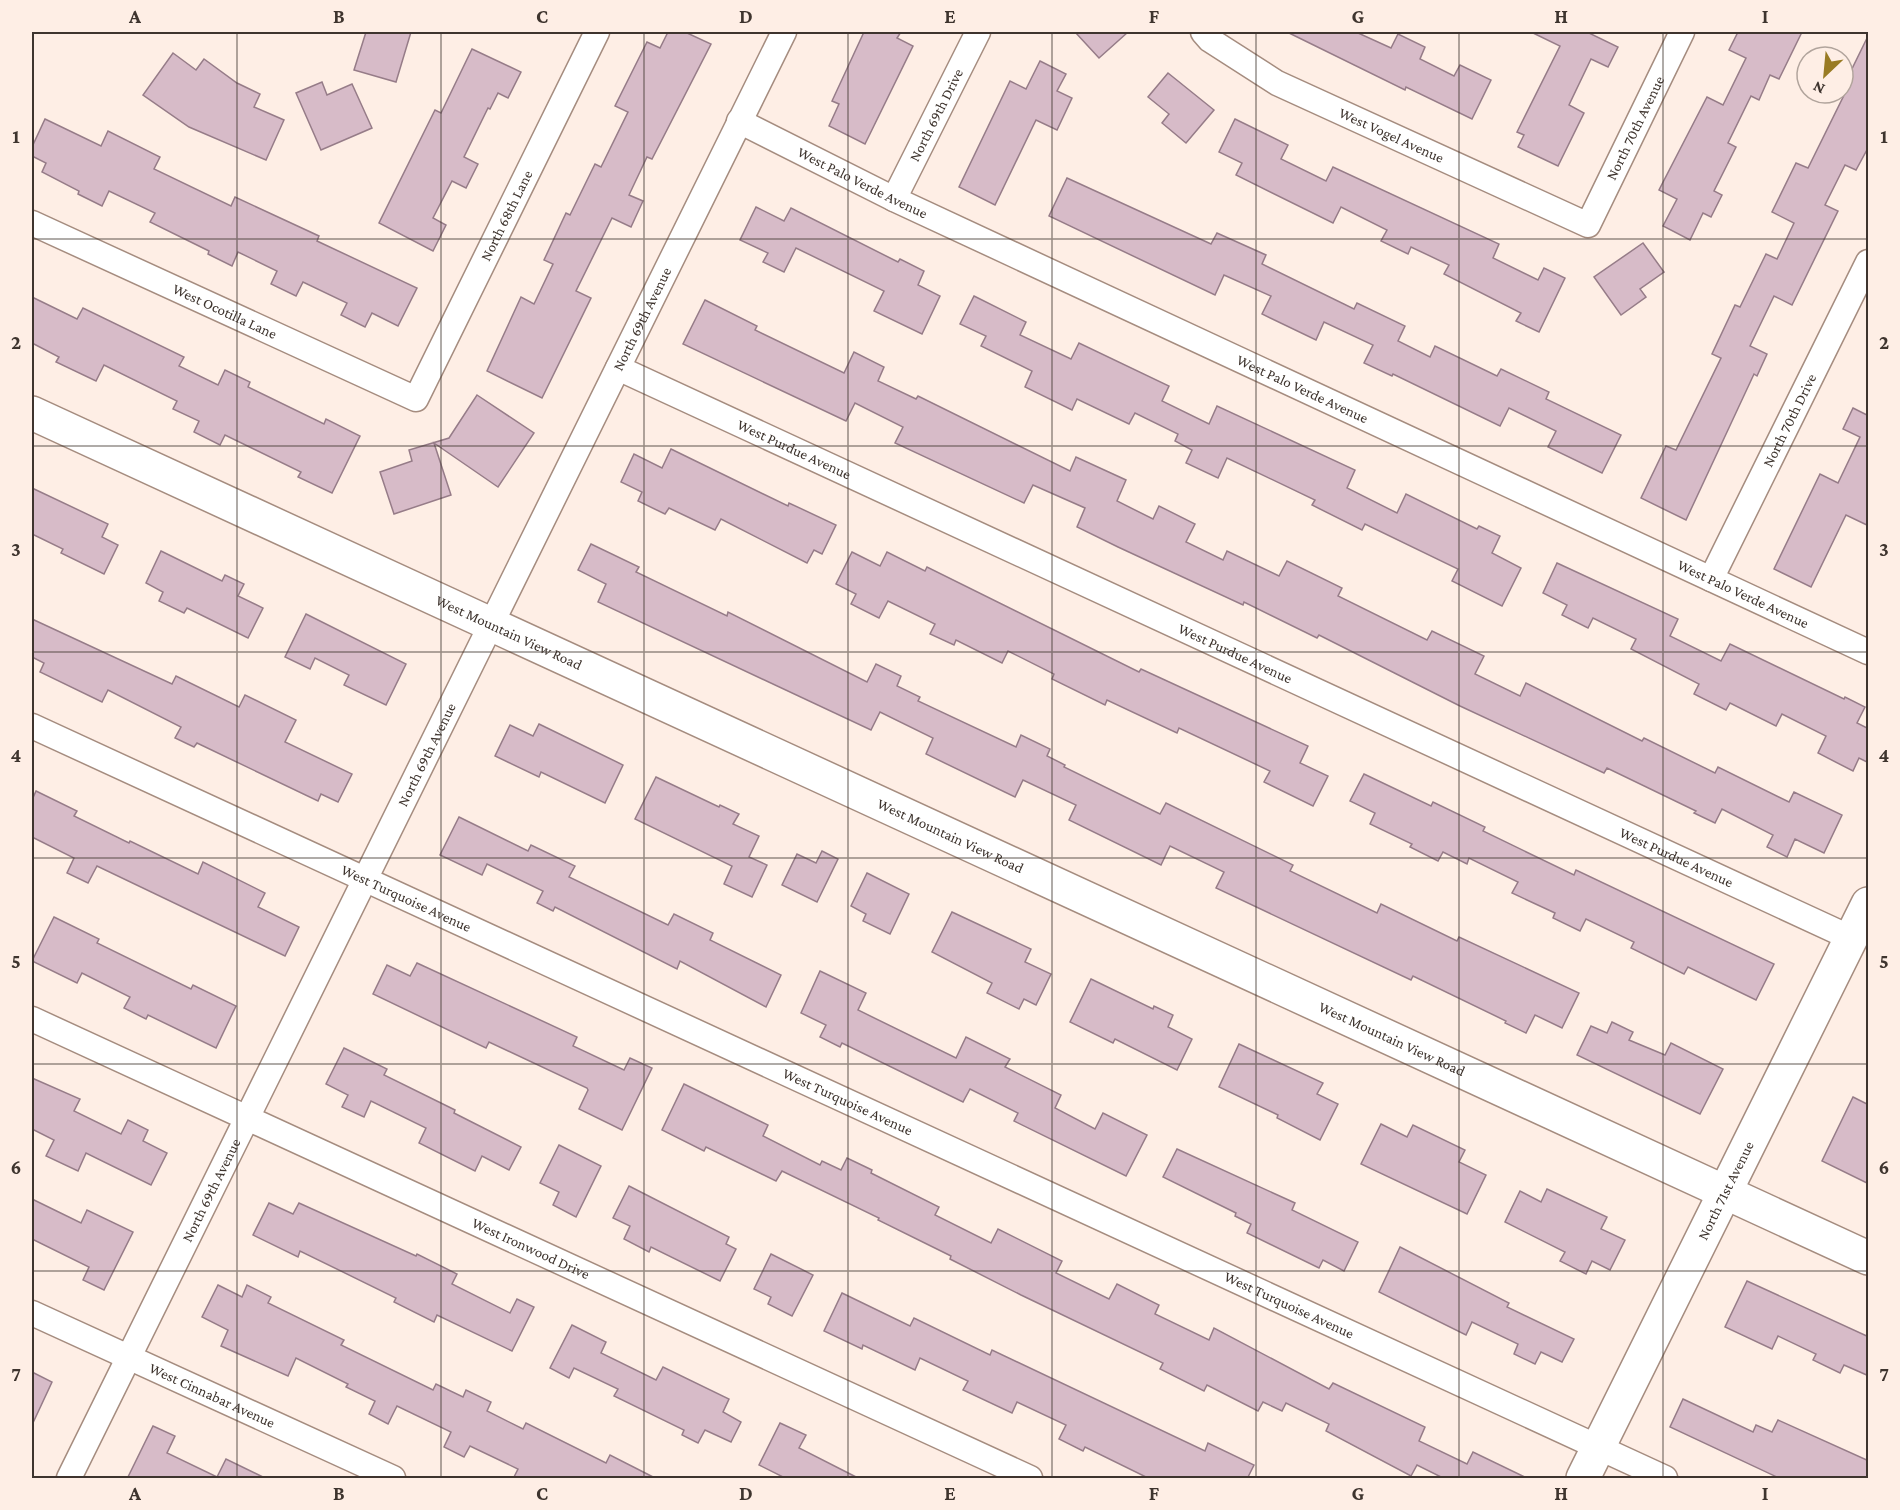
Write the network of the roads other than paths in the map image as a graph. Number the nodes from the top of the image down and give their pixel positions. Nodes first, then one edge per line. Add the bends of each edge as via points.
1 (597, 32) edge
2 (784, 32) edge
3 (978, 32) edge
4 (1203, 32) edge
5 (1682, 32) edge
6 (739, 122) junction
7 (894, 199) junction
8 (32, 223) edge
9 (1588, 225) joint
10 (1869, 262) edge
11 (618, 368) junction
12 (416, 399) joint
13 (32, 413) edge
14 (1711, 579) junction
15 (490, 625) junction
16 (1869, 652) edge
17 (32, 726) edge
18 (366, 880) junction
19 (1869, 904) edge
20 (1851, 938) junction
21 (32, 1019) edge
22 (247, 1118) junction
23 (1726, 1192) junction
24 (1869, 1258) edge
25 (32, 1313) edge
26 (129, 1358) junction
27 (1598, 1448) junction
28 (69, 1479) edge
29 (393, 1479) edge
30 (1030, 1479) edge
31 (1583, 1479) edge
32 (1665, 1479) edge

1 - 12 street, North 68th Lane
2 - 6 street, North 69th Avenue
3 - 7 street, North 69th Drive
4 - 9 street, West Vogel Avenue via 1276,83
5 - 9 street, North 70th Avenue
6 - 7 street, West Palo Verde Avenue
6 - 11 street, North 69th Avenue
7 - 14 street, West Palo Verde Avenue
8 - 12 street, West Ocotilla Lane
10 - 14 street, North 70th Drive
11 - 15 street, North 69th Avenue
11 - 20 street, West Purdue Avenue
13 - 15 street, West Mountain View Road
14 - 16 street, West Palo Verde Avenue
15 - 18 street, North 69th Avenue
15 - 23 street, West Mountain View Road
17 - 18 street, West Turquoise Avenue
18 - 22 street, North 69th Avenue
18 - 27 street, West Turquoise Avenue
19 - 20 street, North 71st Avenue
20 - 23 street, North 71st Avenue
21 - 22 street, West Ironwood Drive
22 - 26 street, North 69th Avenue
22 - 30 street, West Ironwood Drive
23 - 24 street, West Mountain View Road
23 - 27 street, North 71st Avenue
25 - 26 street, West Cinnabar Avenue
26 - 28 street, North 69th Avenue
26 - 29 street, West Cinnabar Avenue
27 - 31 street, North 71st Avenue
27 - 32 street, West Turquoise Avenue

